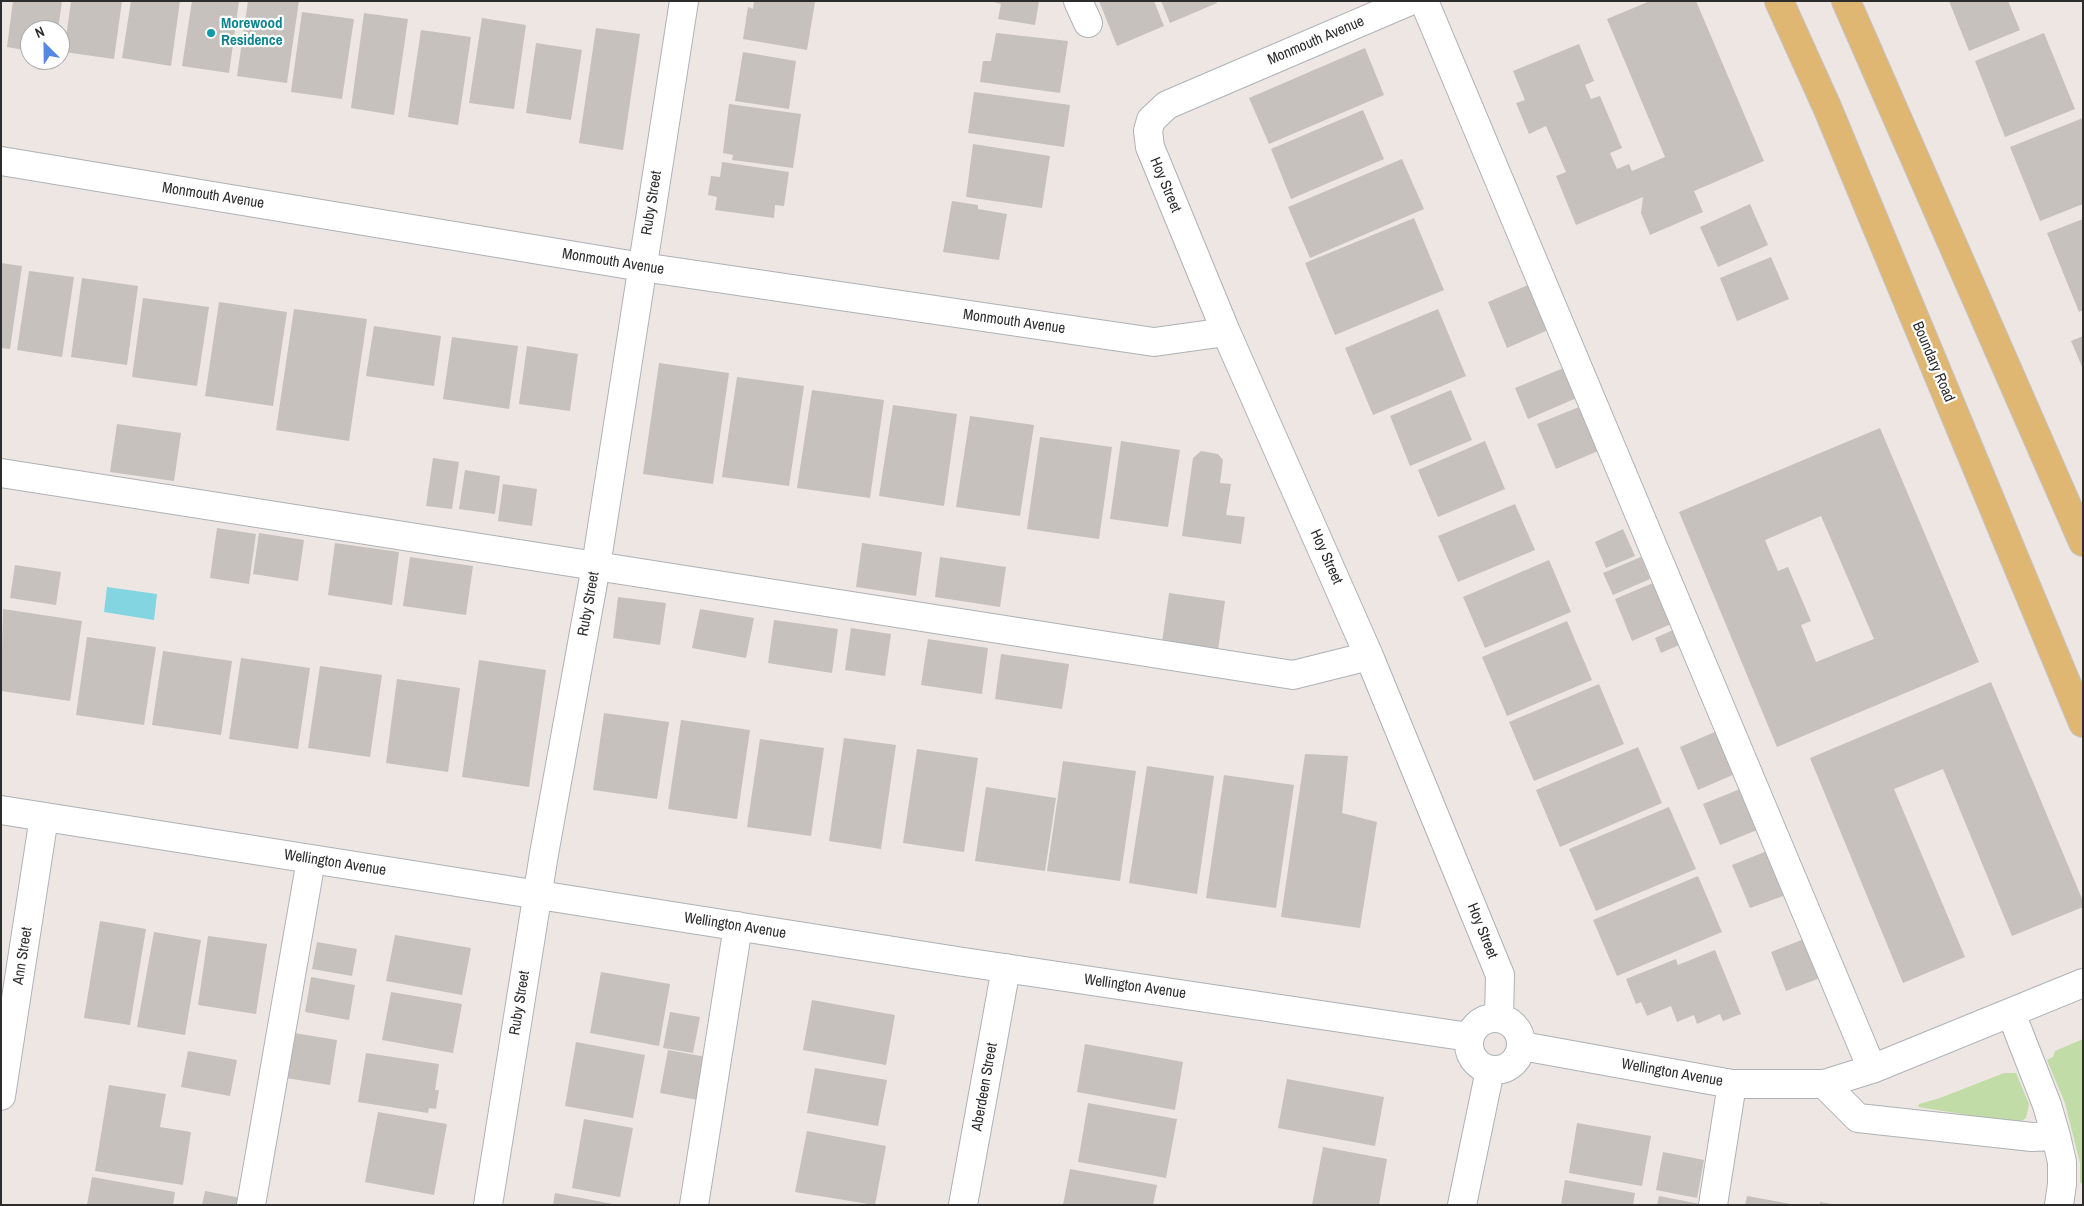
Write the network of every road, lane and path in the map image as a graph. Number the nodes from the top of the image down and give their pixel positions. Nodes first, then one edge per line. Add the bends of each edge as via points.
1 (684, 1) edge
2 (1410, 1) edge
3 (1424, 1) edge
4 (1780, 1) edge
5 (1846, 1) edge
6 (1167, 105) joint
7 (1, 161) edge
8 (642, 267) junction
9 (1226, 332) junction
10 (1, 473) edge
11 (2083, 542) edge
12 (596, 566) junction
13 (1369, 656) junction
14 (2083, 723) edge
15 (1, 810) edge
16 (44, 817) junction
17 (311, 860) junction
18 (537, 894) junction
19 (738, 926) junction
20 (1006, 968) junction
21 (2083, 983) edge
22 (2011, 1013) junction
23 (1499, 1018) junction
24 (1469, 1037) junction
25 (1522, 1046) junction
26 (1872, 1069) junction
27 (1490, 1070) junction
28 (1732, 1084) junction
29 (1824, 1084) junction
30 (1, 1096) edge
31 (2056, 1136) junction
32 (251, 1205) edge
33 (488, 1205) edge
34 (694, 1205) edge
35 (963, 1205) edge
36 (1462, 1205) edge
37 (1713, 1205) edge
38 (2059, 1205) edge

1 - 8 street, Ruby Street
2 - 6 street, Monmouth Avenue
3 - 26 street
4 - 14 main road, Boundary Road
5 - 11 main road
6 - 9 street, Hoy Street via 1151,120 1148,131 1150,148
7 - 8 street, Monmouth Avenue
8 - 9 street, Monmouth Avenue via 1154,342
8 - 12 street, Ruby Street
9 - 13 street, Hoy Street
10 - 12 street
12 - 13 street via 1293,674
12 - 18 street, Ruby Street
13 - 23 street, Hoy Street via 1500,975
15 - 16 street, Wellington Avenue
16 - 17 street, Wellington Avenue
16 - 30 street, Ann Street
17 - 18 street, Wellington Avenue
17 - 32 street
18 - 19 street, Wellington Avenue
18 - 33 street, Ruby Street
19 - 20 street, Wellington Avenue
19 - 34 street
20 - 24 street, Wellington Avenue
20 - 35 street, Aberdeen Street
21 - 22 street, Wellington Avenue
22 - 26 street, Wellington Avenue
22 - 31 street
23 - 24 street via 1484,1020
23 - 25 street via 1518,1030
24 - 27 street via 1470,1054 1475,1062
25 - 27 street via 1515,1062 1508,1068
25 - 28 street, Wellington Avenue
26 - 29 street, Wellington Avenue
27 - 36 street
28 - 29 street, Wellington Avenue
28 - 37 street
29 - 31 street via 1858,1118 2032,1137
31 - 38 street via 2062,1162

